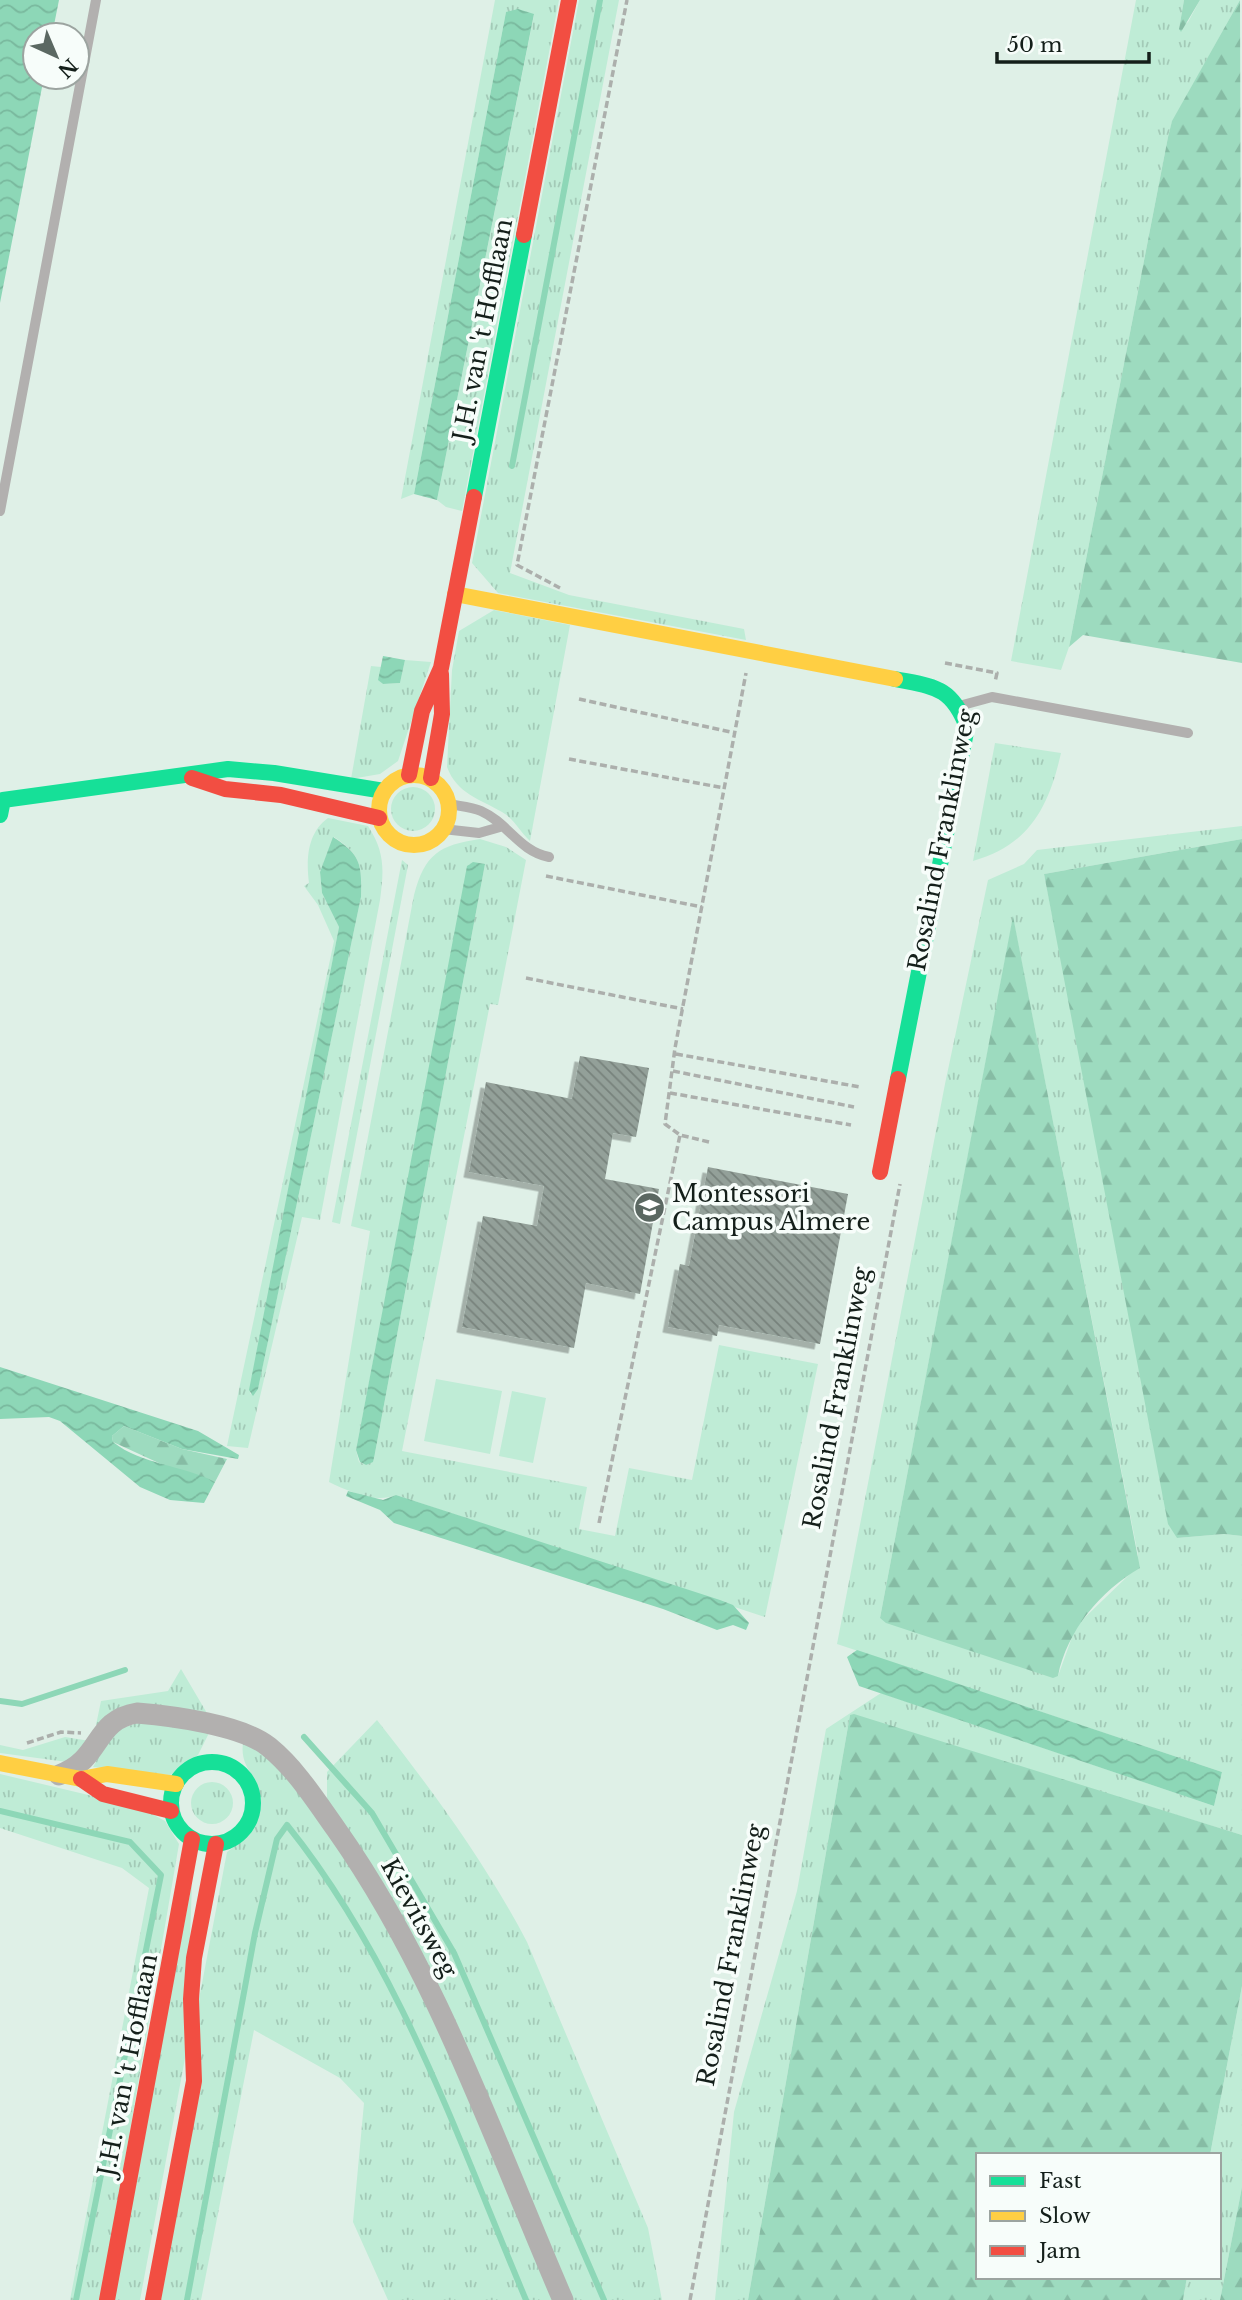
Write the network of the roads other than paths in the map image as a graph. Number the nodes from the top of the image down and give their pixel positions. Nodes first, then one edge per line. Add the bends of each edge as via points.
1 (96, 0) edge
2 (569, 0) edge
3 (0, 510) edge
4 (455, 594) junction
5 (440, 668) junction
6 (959, 706) junction
7 (1188, 733) dead end
8 (183, 775) junction
9 (409, 775) junction
10 (431, 778) junction
11 (384, 791) junction
12 (449, 804) junction
13 (1, 805) edge
14 (379, 818) junction
15 (500, 827) junction
16 (443, 829) junction
17 (549, 857) dead end
18 (880, 1172) dead end
19 (0, 1763) edge
20 (59, 1775) junction
21 (81, 1779) junction
22 (176, 1784) junction
23 (171, 1811) junction
24 (192, 1839) junction
25 (216, 1843) junction
26 (107, 2300) edge
27 (153, 2300) edge
28 (563, 2300) edge

1 - 3 lane
2 - 4 street, J.H. van 't Hofflaan
4 - 5 street, J.H. van 't Hofflaan
4 - 6 street, Rosalind Franklinweg via 941,688
5 - 9 street, J.H. van 't Hofflaan via 422,711
5 - 10 street, J.H. van 't Hofflaan via 442,714
6 - 7 lane via 992,697
6 - 18 street, Rosalind Franklinweg via 967,727
8 - 11 street via 240,770
8 - 13 street
8 - 14 street via 225,789 281,794
9 - 10 street
9 - 11 street via 399,777
10 - 12 street via 443,789
11 - 14 street
12 - 15 lane via 481,811
12 - 16 street
14 - 16 street via 395,839 410,845 428,842
15 - 16 lane via 479,832
15 - 17 lane via 534,854
19 - 20 street
20 - 21 street
20 - 28 street, Kievitsweg via 86,1760 100,1735 117,1720 137,1713 237,1731 269,1747 303,1782 362,1867 408,1945
21 - 22 street via 107,1774
21 - 23 street via 103,1794
22 - 23 street
22 - 25 street via 186,1772 207,1763 226,1765 245,1780 252,1797 250,1816 233,1837
23 - 24 street via 178,1827
24 - 25 street
24 - 26 street, J.H. van 't Hofflaan
25 - 27 street, J.H. van 't Hofflaan via 194,1958 194,2081

